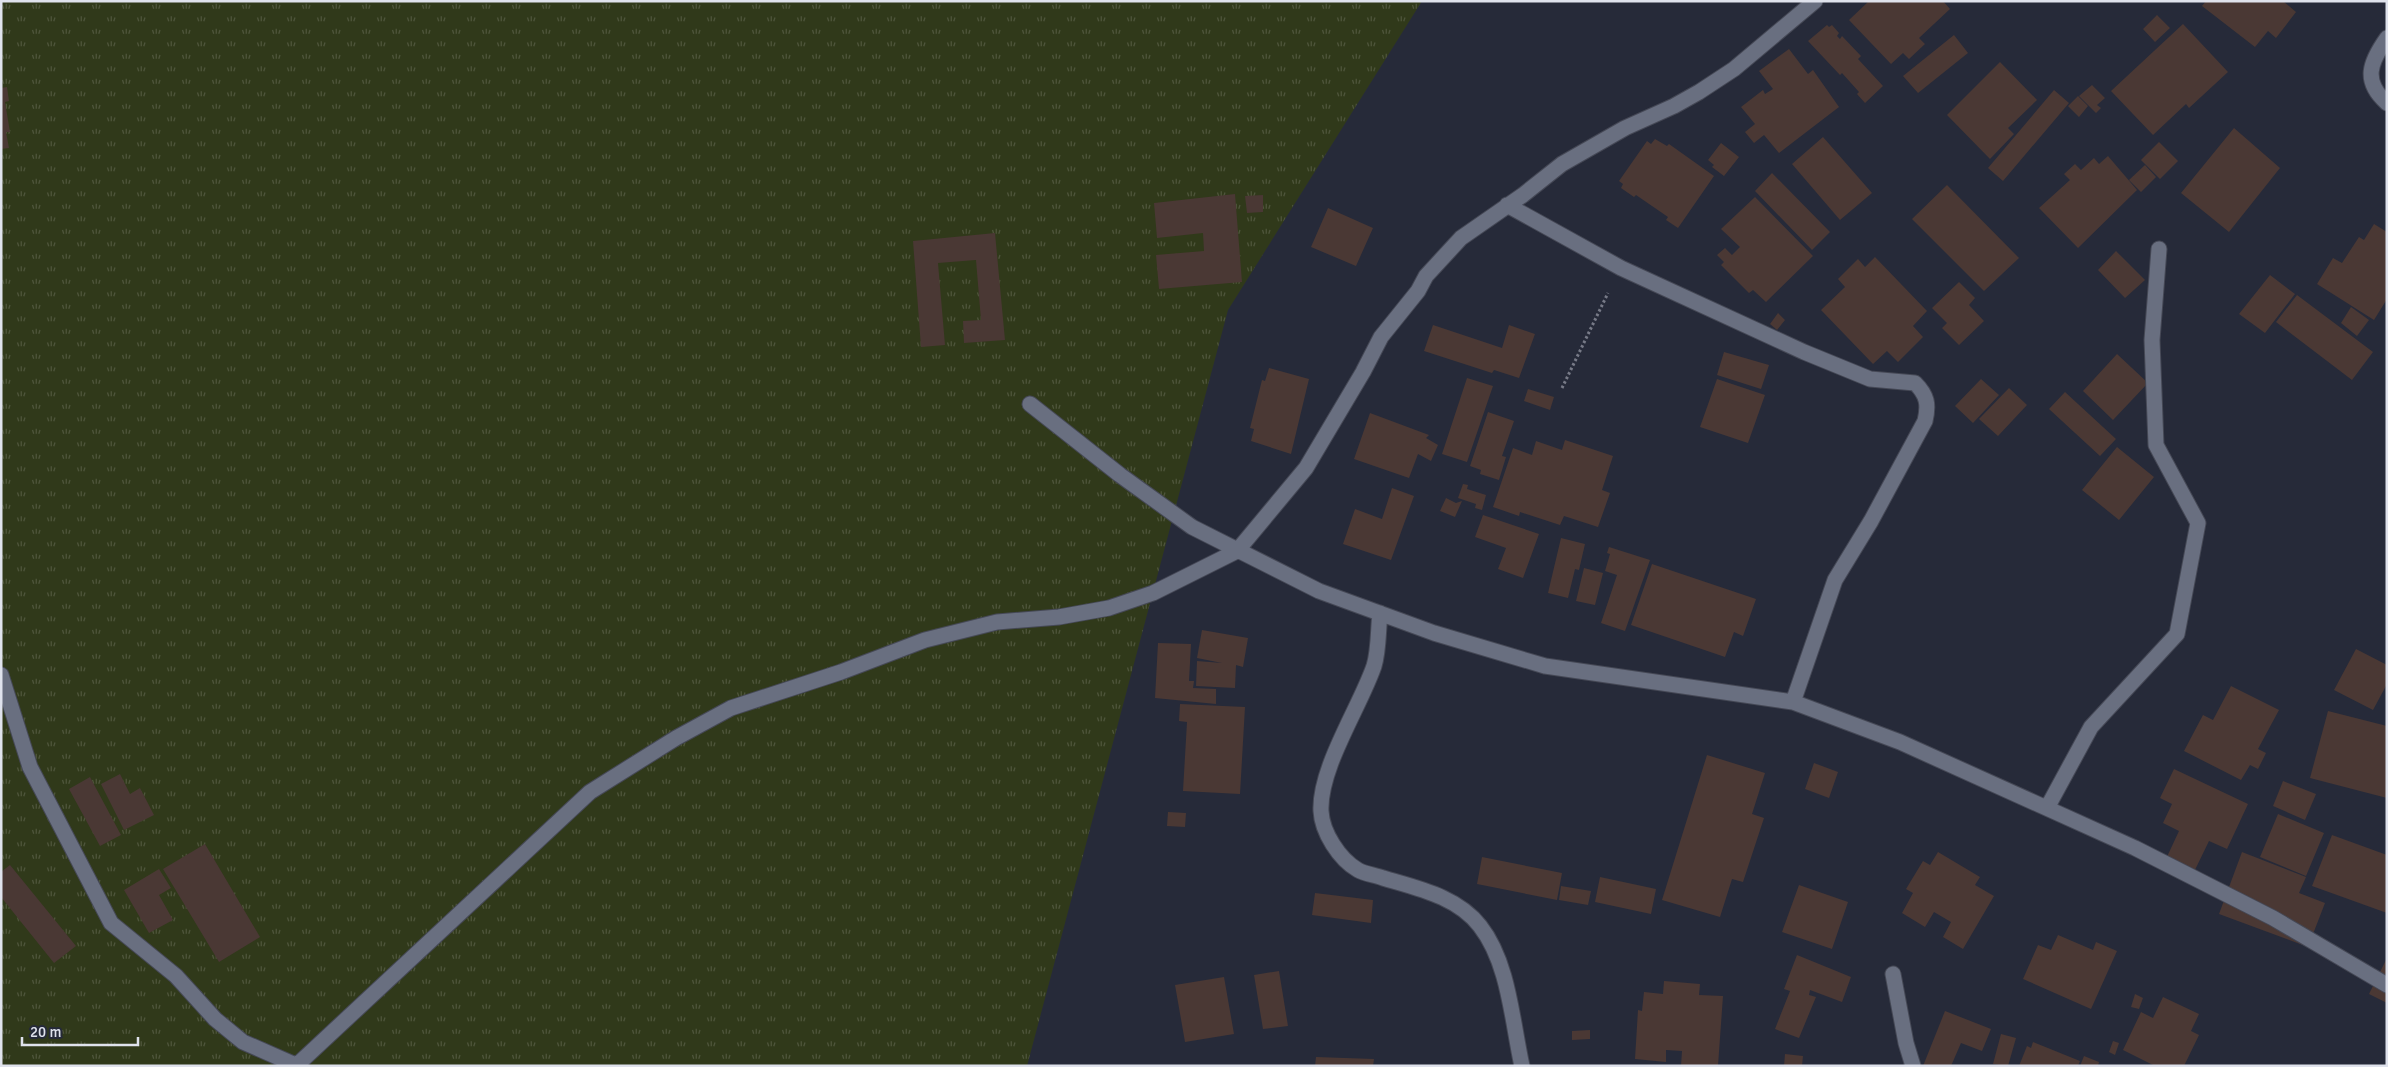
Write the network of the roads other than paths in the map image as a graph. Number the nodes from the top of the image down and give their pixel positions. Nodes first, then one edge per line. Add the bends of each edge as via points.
1 (1815, 1) edge
2 (2387, 38) edge
3 (2387, 103) edge
4 (1508, 205) junction
5 (2159, 249) dead end
6 (1030, 404) dead end
7 (1237, 551) junction
8 (1380, 613) junction
9 (1, 675) edge
10 (1793, 702) junction
11 (2047, 808) junction
12 (1893, 974) dead end
13 (2387, 985) edge
14 (297, 1065) edge
15 (1522, 1066) edge
16 (1913, 1066) edge

1 - 4 street via 1734,69 1674,106 1625,128 1562,164
2 - 3 street via 2371,63 2371,82
4 - 7 street via 1461,238 1426,276 1381,337 1306,468
4 - 10 street via 1621,268 1870,380 1915,382 1926,394 1928,409 1925,421 1872,521 1835,580
5 - 11 street via 2152,340 2156,445 2198,523 2177,634 2091,727
6 - 7 street via 1184,522
7 - 8 street via 1319,591
7 - 14 street via 1153,593 1109,608 1059,617 997,622 925,640 842,672 731,708 676,738 590,792
8 - 10 street via 1434,633 1545,666
8 - 15 street via 1375,663 1325,782 1321,810 1324,829 1337,851 1358,870 1444,898 1480,926 1491,944 1511,1005
9 - 14 street via 30,767 111,923 176,976 215,1019 243,1042
10 - 11 street via 1900,742
11 - 13 street via 2135,848 2273,918
12 - 16 street

